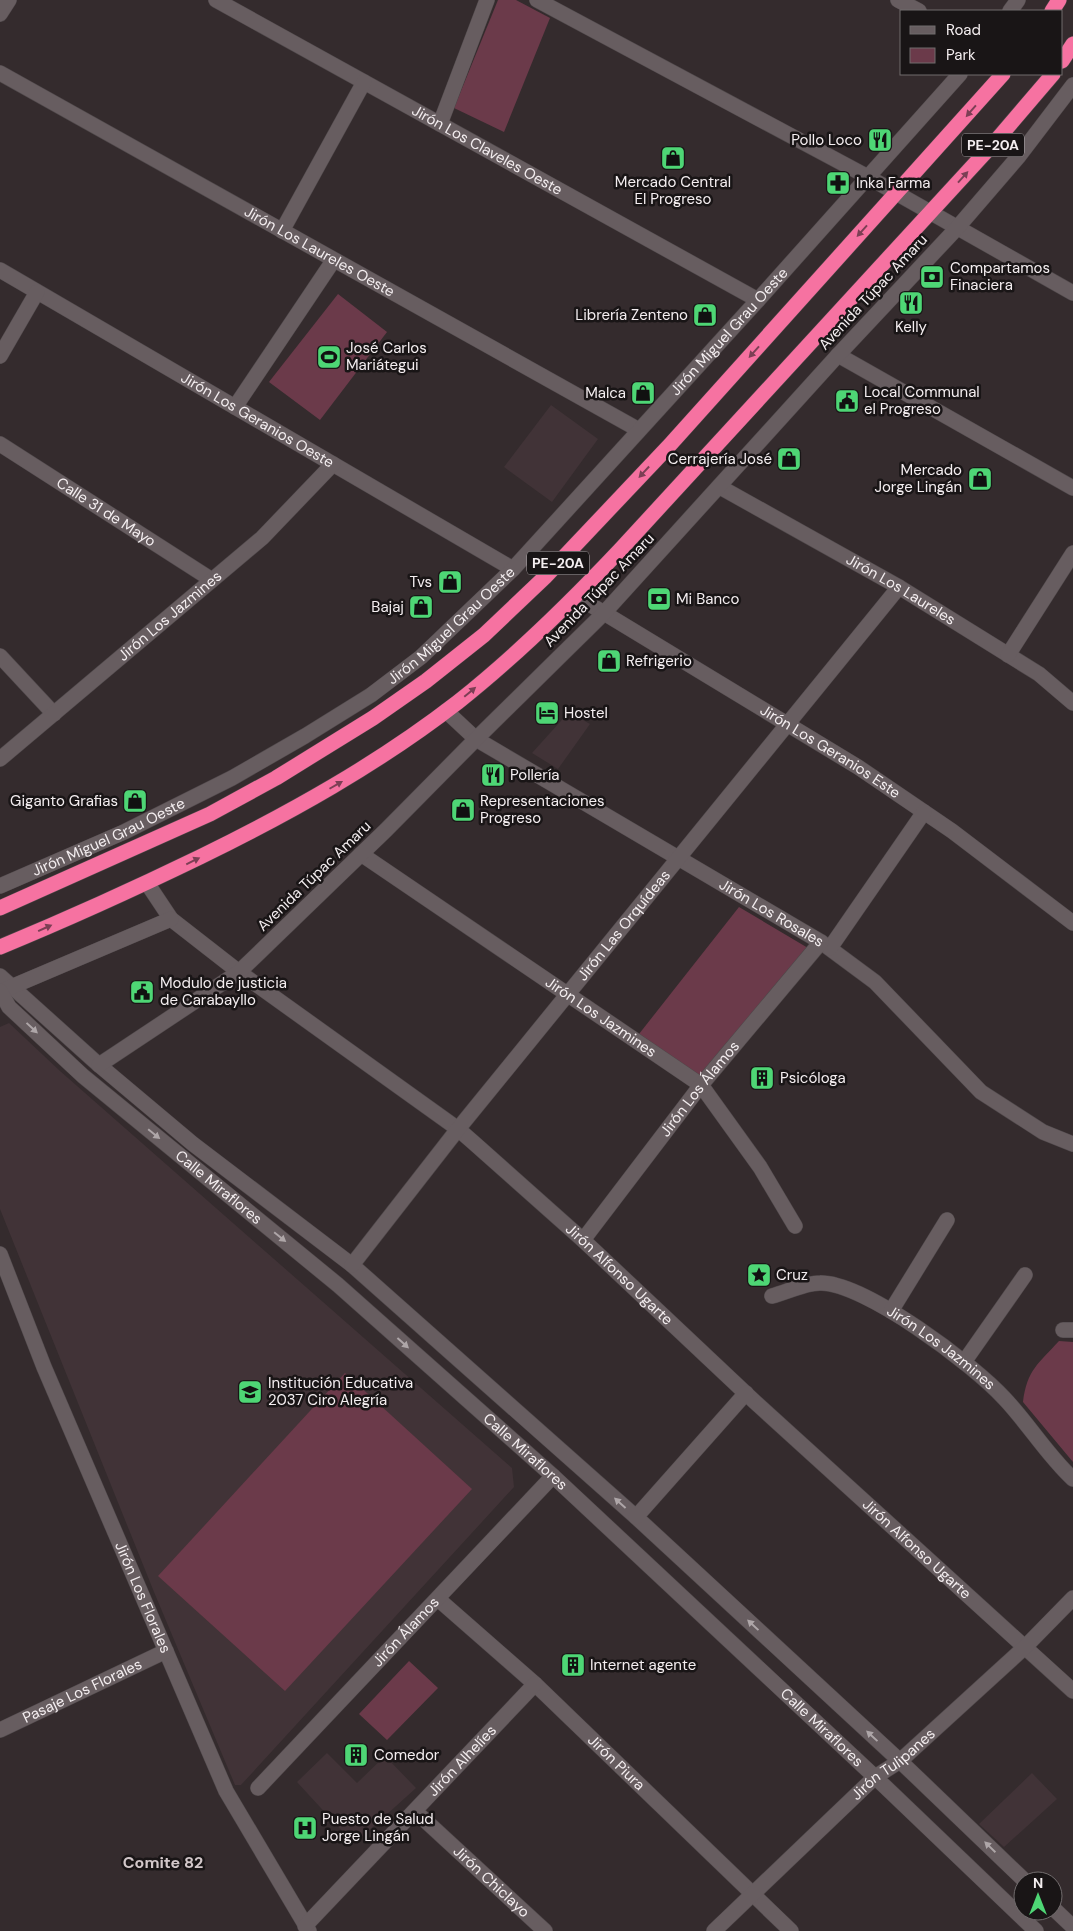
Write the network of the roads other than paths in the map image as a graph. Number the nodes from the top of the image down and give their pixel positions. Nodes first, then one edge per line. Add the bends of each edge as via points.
1 (9, 0) edge
2 (216, 0) edge
3 (487, 0) edge
4 (537, 0) edge
5 (898, 0) edge
6 (562, 6) edge
7 (917, 10) edge
8 (0, 14) edge
9 (1073, 44) edge
10 (1063, 59) edge
11 (0, 73) edge
12 (959, 75) edge
13 (1002, 75) edge
14 (1052, 75) edge
15 (364, 82) junction
16 (1071, 91) edge
17 (440, 124) junction
18 (868, 176) junction
19 (896, 193) junction
20 (930, 213) junction
21 (957, 228) junction
22 (282, 231) junction
23 (333, 261) junction
24 (0, 270) edge
25 (37, 292) junction
26 (1073, 293) edge
27 (758, 300) junction
28 (838, 355) junction
29 (0, 356) edge
30 (235, 407) junction
31 (639, 430) junction
32 (0, 444) edge
33 (333, 464) junction
34 (720, 487) junction
35 (1073, 488) edge
36 (1073, 553) edge
37 (513, 569) junction
38 (212, 580) junction
39 (899, 587) junction
40 (576, 596) junction
41 (604, 613) junction
42 (1008, 655) junction
43 (0, 656) edge
44 (1073, 703) edge
45 (446, 710) junction
46 (54, 714) junction
47 (787, 724) junction
48 (476, 739) junction
49 (0, 759) edge
50 (924, 812) junction
51 (361, 854) junction
52 (678, 858) junction
53 (147, 883) junction
54 (0, 886) edge
55 (0, 908) edge
56 (171, 919) junction
57 (1072, 920) edge
58 (825, 945) junction
59 (0, 947) edge
60 (239, 972) junction
61 (0, 976) edge
62 (4, 990) edge
63 (567, 994) junction
64 (99, 1066) junction
65 (701, 1085) junction
66 (458, 1129) junction
67 (1073, 1144) edge
68 (947, 1220) dead end
69 (795, 1226) dead end
70 (584, 1240) junction
71 (0, 1254) edge
72 (352, 1266) junction
73 (1025, 1275) dead end
74 (772, 1296) dead end
75 (891, 1311) junction
76 (964, 1362) junction
77 (746, 1393) junction
78 (553, 1476) junction
79 (1073, 1479) edge
80 (636, 1517) junction
81 (1073, 1598) edge
82 (438, 1599) junction
83 (1025, 1647) junction
84 (166, 1651) junction
85 (535, 1684) junction
86 (1073, 1691) edge
87 (0, 1730) edge
88 (900, 1761) junction
89 (875, 1777) junction
90 (258, 1788) dead end
91 (415, 1811) junction
92 (1015, 1871) edge
93 (753, 1893) junction
94 (1063, 1918) edge
95 (1073, 1927) edge
96 (307, 1928) edge
97 (545, 1931) edge
98 (714, 1931) edge
99 (791, 1931) edge
100 (1036, 1931) edge

1 - 8 street
2 - 15 street, Jirón Los Claveles Oeste
3 - 17 street
4 - 6 street
5 - 7 street
6 - 18 street
9 - 10 highway
11 - 22 street, Jirón Los Laureles Oeste
12 - 18 street, Jirón Miguel Grau Oeste
13 -> 19 highway, PE-20A
20 -> 14 highway, Avenida Túpac Amaru / PE-20A
15 - 17 street, Jirón Los Claveles Oeste
15 - 22 street
16 - 21 street, Avenida Túpac Amaru
17 - 27 street, Jirón Los Claveles Oeste
18 - 19 street
18 - 27 street, Jirón Miguel Grau Oeste
19 - 20 street
19 -> 55 highway, PE-20A via 668,447 545,577 484,635 373,718 276,778 210,814
20 - 21 street
20 - 40 highway, Avenida Túpac Amaru / PE-20A
21 - 26 street
21 - 28 street, Avenida Túpac Amaru
22 - 23 street, Jirón Los Laureles Oeste
23 - 30 street
23 - 31 street, Jirón Los Laureles Oeste
24 - 25 street, Jirón Los Geranios Oeste
25 - 29 street
25 - 30 street, Jirón Los Geranios Oeste
27 - 31 street, Jirón Miguel Grau Oeste
28 - 34 street, Avenida Túpac Amaru
28 - 35 street
30 - 33 street, Jirón Los Geranios Oeste
31 - 37 street, Jirón Miguel Grau Oeste
32 - 38 street, Calle 31 de Mayo
33 - 37 street, Jirón Los Geranios Oeste
33 - 38 street, Jirón Los Jazmines via 262,538
34 - 39 street, Jirón Los Laureles
34 - 41 street, Avenida Túpac Amaru
36 - 42 street
37 - 54 street, Jirón Miguel Grau Oeste via 422,657 305,736 232,778 124,832
38 - 46 street, Jirón Los Jazmines
39 - 42 street, Jirón Los Laureles
39 - 47 street, Jirón Las Orquídeas
40 - 41 street, Jirón Los Geranios Este
45 -> 40 highway, Avenida Túpac Amaru / PE-20A via 527,643
41 - 47 street, Jirón Los Geranios Este
41 - 48 street, Avenida Túpac Amaru
42 - 44 street, Jirón Los Laureles via 1039,674
43 - 46 street
45 - 48 street, Jirón Los Rosales
53 -> 45 highway, Avenida Túpac Amaru / PE-20A via 342,782
46 - 49 street, Jirón Los Jazmines
47 - 50 street, Jirón Los Geranios Este
47 - 52 street, Jirón Las Orquídeas
48 - 51 street, Avenida Túpac Amaru
48 - 52 street, Jirón Los Rosales
50 - 57 street, Jirón Los Geranios Este
50 - 58 street, Jirón Los Álamos
51 - 60 street, Avenida Túpac Amaru
51 - 63 street, Jirón Los Jazmines
52 - 58 street, Jirón Los Rosales
52 - 63 street, Jirón Las Orquídeas
53 - 56 street, Jirón Alfonso Ugarte
59 -> 53 highway, Avenida Túpac Amaru / PE-20A
56 - 60 street, Jirón Alfonso Ugarte
56 - 62 street
58 - 65 street, Jirón Los Álamos
58 - 67 street, Jirón Los Rosales via 875,982 981,1092 1043,1132
60 - 64 street, Avenida Túpac Amaru
60 - 66 street, Jirón Alfonso Ugarte
61 - 62 street, Calle Miraflores
62 - 64 street, Calle Miraflores
62 -> 78 street, Calle Miraflores via 9,1007 82,1076 338,1285
63 - 65 street, Jirón Los Jazmines
63 - 66 street, Jirón Las Orquídeas
64 - 72 street, Calle Miraflores via 193,1144
65 - 69 street, Jirón Los Jazmines via 760,1167
65 - 70 street, Jirón Los Álamos
66 - 70 street, Jirón Alfonso Ugarte
66 - 72 street, Jirón Las Orquídeas
68 - 75 street
70 - 77 street, Jirón Alfonso Ugarte
71 - 84 street, Jirón Los Florales via 44,1367
80 -> 72 street, Calle Miraflores
73 - 76 street
74 - 75 street, Jirón Los Jazmines via 827,1283 847,1288
75 - 76 street, Jirón Los Jazmines
76 - 79 street, Jirón Los Jazmines via 1004,1397
77 - 80 street
77 - 83 street, Jirón Alfonso Ugarte
78 - 82 street, Jirón Álamos
78 - 89 street, Calle Miraflores
88 -> 80 street, Calle Miraflores
81 - 83 street, Jirón Tulipanes
82 - 85 street, Jirón Piura
82 - 90 street, Jirón Álamos
83 - 86 street, Jirón Alfonso Ugarte
83 - 88 street, Jirón Tulipanes
84 - 87 street, Pasaje Los Florales
84 - 96 street, Jirón Los Florales via 226,1791
85 - 91 street, Jirón Alhelíes
85 - 93 street, Jirón Piura
88 - 89 street, Jirón Tulipanes
92 -> 88 street, Calle Miraflores
89 - 93 street, Jirón Tulipanes
89 - 100 street, Calle Miraflores
91 - 96 street, Jirón Alhelíes
91 - 97 street, Jirón Chiclayo
93 - 98 street, Jirón Tulipanes
93 - 99 street, Jirón Piura
94 - 95 street

